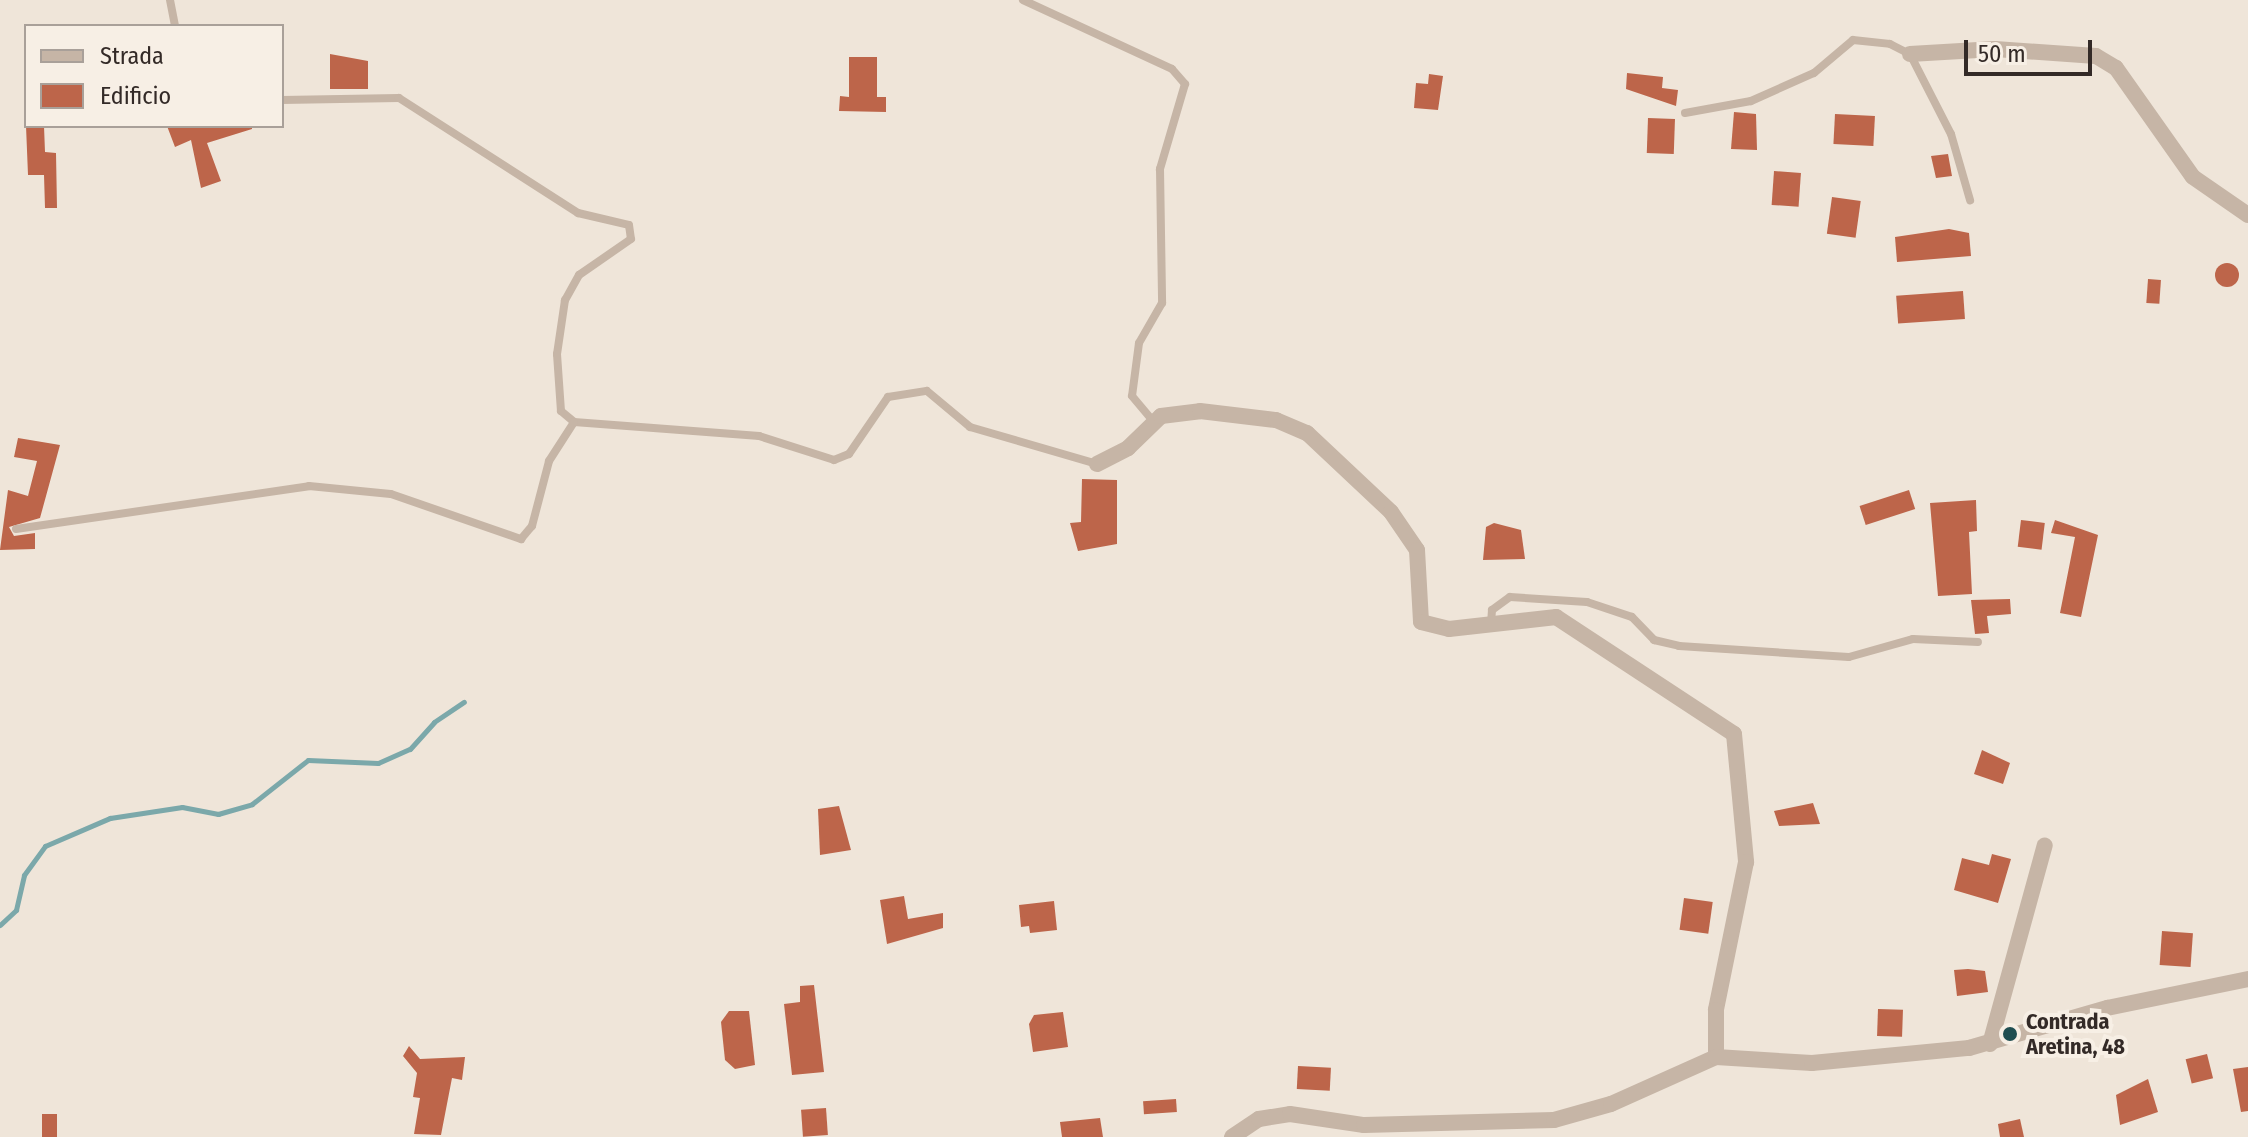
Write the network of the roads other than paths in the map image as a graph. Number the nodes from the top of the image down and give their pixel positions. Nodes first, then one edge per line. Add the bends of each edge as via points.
1 (170, 0) edge
2 (1023, 0) edge
3 (175, 24) edge
4 (1910, 54) junction
5 (284, 100) edge
6 (1685, 113) dead end
7 (1970, 200) dead end
8 (2248, 215) edge
9 (574, 422) junction
10 (1155, 422) junction
11 (1097, 464) joint
12 (16, 529) dead end
13 (1491, 624) junction
14 (1978, 642) dead end
15 (2045, 845) dead end
16 (2248, 979) edge
17 (1990, 1044) junction
18 (1716, 1057) junction
19 (1232, 1137) edge

1 - 3 lane
2 - 10 lane via 1172,69 1185,84 1160,169 1162,303 1139,343 1132,396
4 - 6 lane via 1890,44 1853,40 1814,73 1763,95
4 - 7 lane via 1951,134
4 - 8 street via 1995,49 2096,56 2116,68 2193,177
5 - 9 lane via 399,98 578,213 629,225 631,239 579,275 565,300 557,354 561,411
9 - 11 lane via 759,436 834,460 849,454 888,397 927,391 970,427
9 - 12 lane via 549,461 532,526 521,539 391,494 309,486
10 - 11 street via 1128,448
10 - 13 street via 1200,411 1276,420 1307,433 1391,512 1417,550 1421,622 1449,629
13 - 14 lane via 1492,610 1510,597 1587,602 1632,617 1654,640 1679,646 1849,657 1913,639
13 - 18 street via 1556,617 1734,734 1746,862 1716,1010
15 - 17 street
16 - 17 street via 2107,1008
17 - 18 street via 1812,1063
18 - 19 street via 1611,1104 1554,1120 1380,1125 1290,1114 1259,1119

